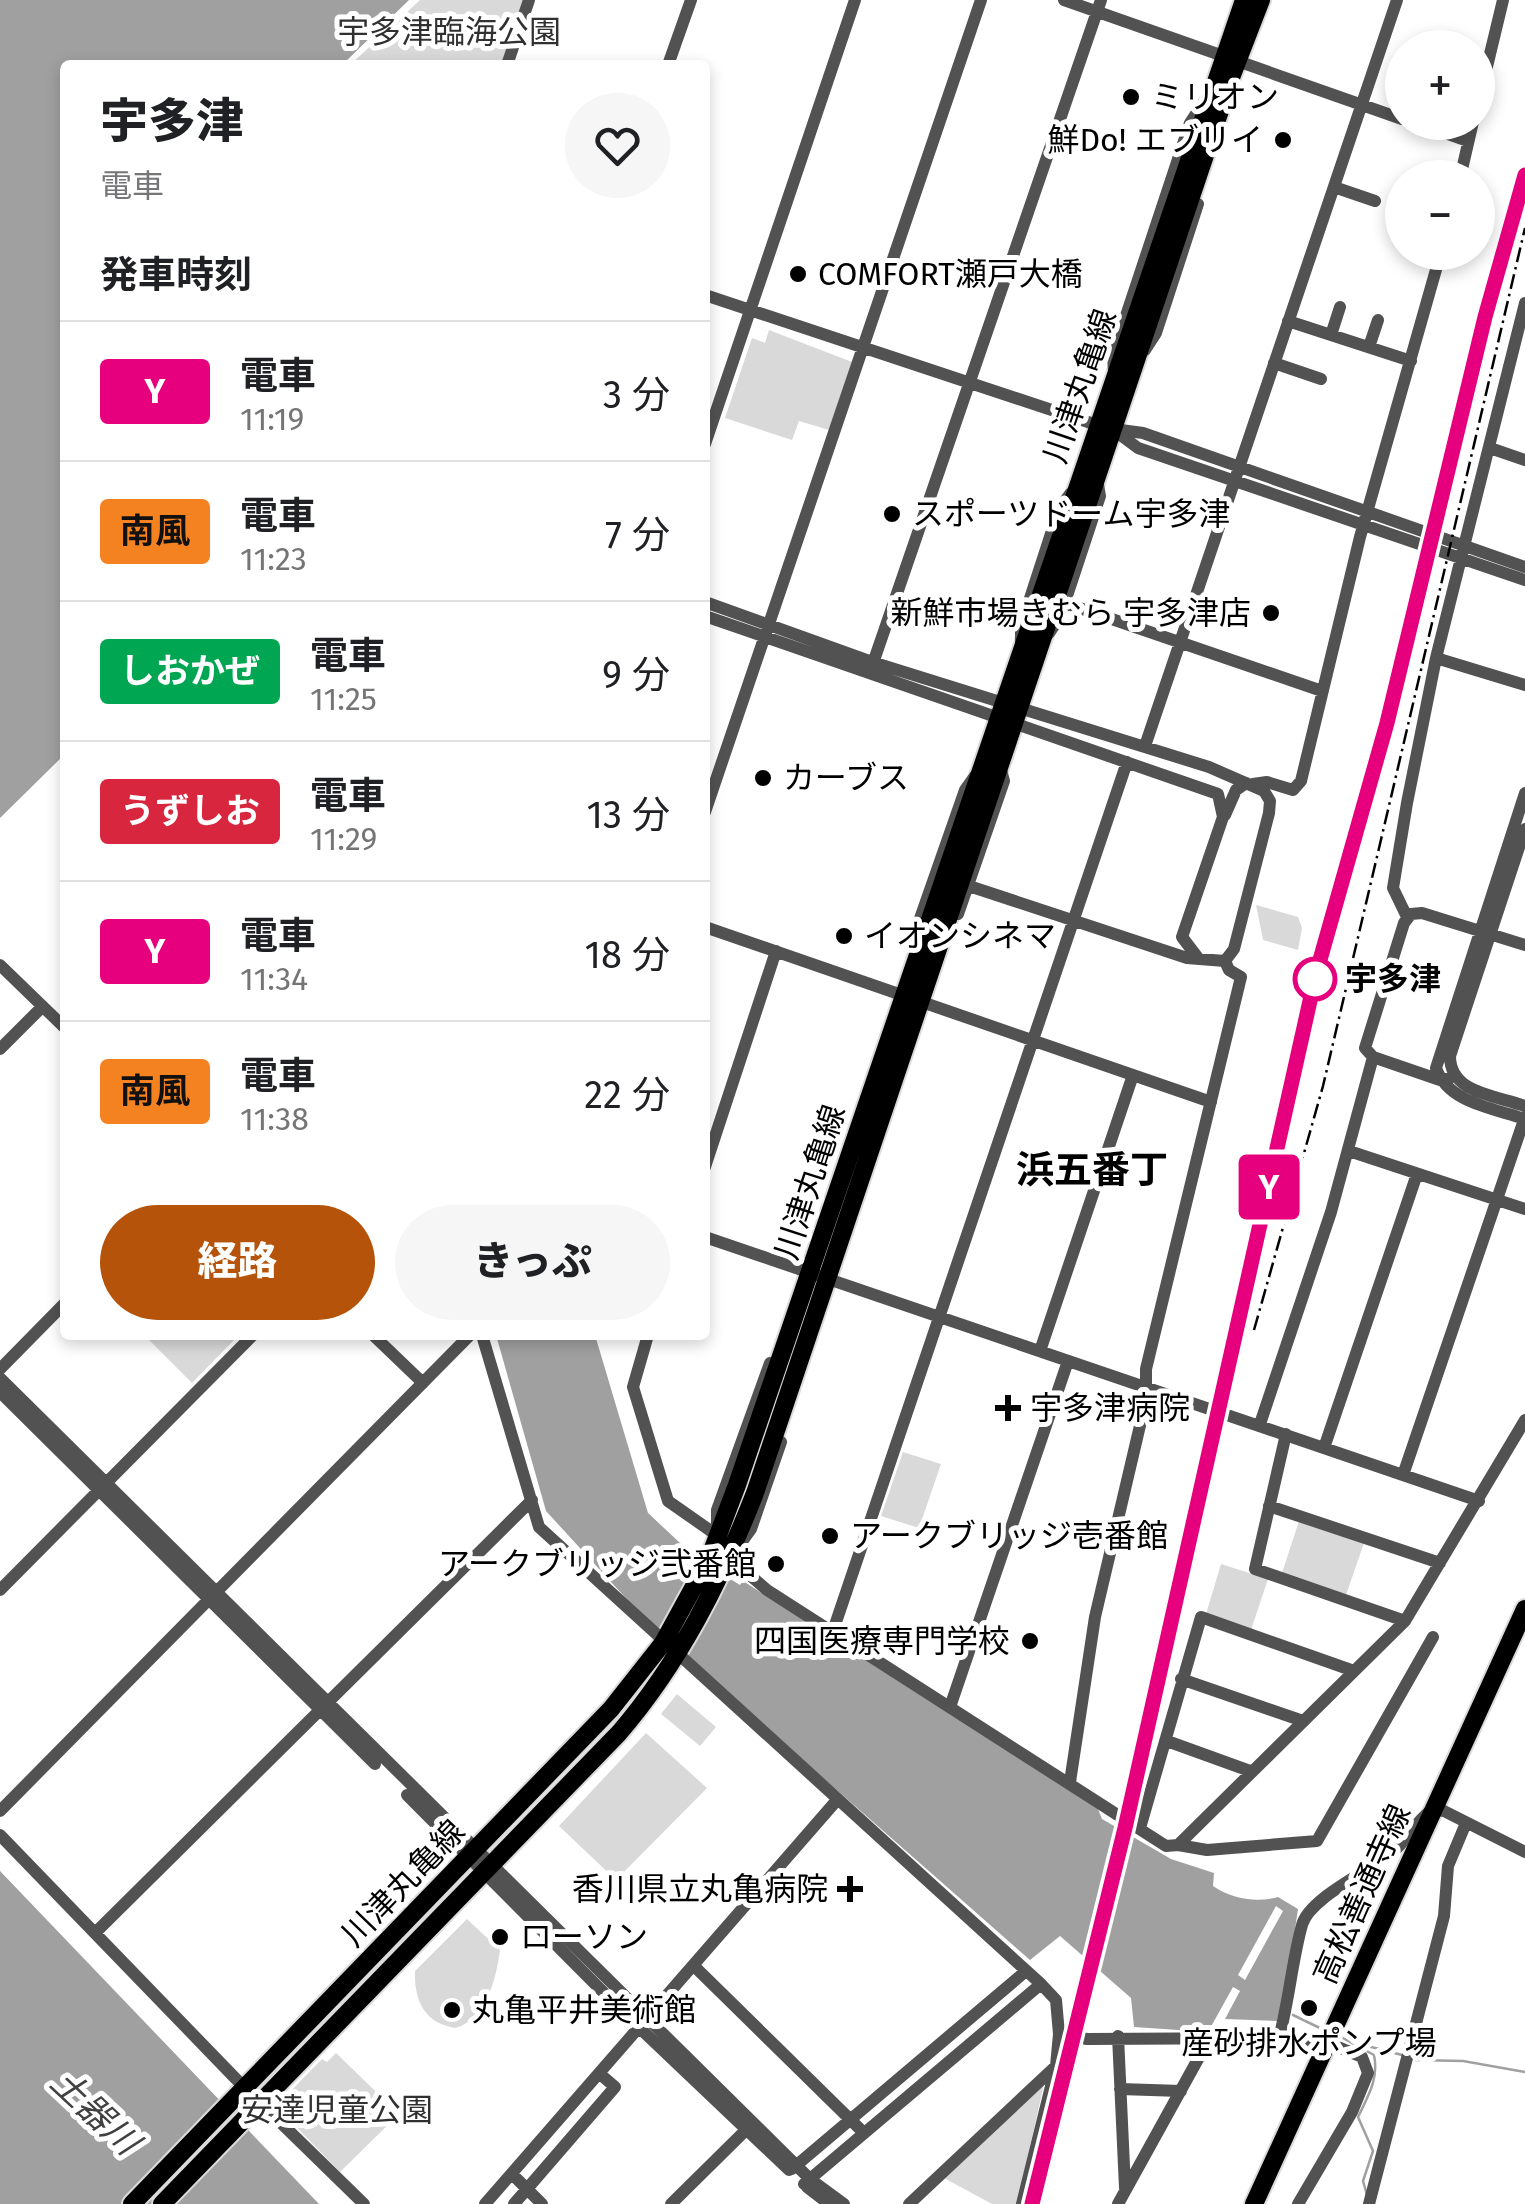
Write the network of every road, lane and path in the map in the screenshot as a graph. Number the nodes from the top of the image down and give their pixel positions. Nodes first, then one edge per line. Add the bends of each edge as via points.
1 (529, 0) edge
2 (691, 0) edge
3 (855, 0) edge
4 (981, 0) edge
5 (1064, 0) edge
6 (1261, 0) edge
7 (1269, 0) edge
8 (1397, 0) edge
9 (1503, 0) edge
10 (1099, 6) edge
11 (1243, 9) edge
12 (1495, 33) edge
13 (1230, 57) junction
14 (508, 60) edge
15 (670, 60) edge
16 (1217, 95) junction
17 (1362, 104) junction
18 (1385, 112) edge
19 (1465, 140) edge
20 (1468, 141) joint
21 (1464, 160) edge
22 (1334, 187) junction
23 (1375, 201) dead end
24 (1435, 270) edge
25 (710, 297) edge
26 (1525, 303) edge
27 (1340, 307) dead end
28 (751, 311) junction
29 (1378, 320) dead end
30 (1288, 321) junction
31 (1331, 335) junction
32 (1369, 347) junction
33 (863, 348) junction
34 (1410, 361) junction
35 (1274, 362) junction
36 (1320, 379) dead end
37 (970, 384) junction
38 (1106, 428) junction
39 (710, 430) edge
40 (1490, 448) junction
41 (1525, 460) edge
42 (1239, 465) junction
43 (1097, 476) junction
44 (1234, 481) junction
45 (1365, 519) junction
46 (1462, 553) junction
47 (1525, 567) edge
48 (1525, 580) edge
49 (1065, 602) junction
50 (710, 604) edge
51 (710, 617) edge
52 (767, 630) junction
53 (1179, 644) junction
54 (1031, 649) junction
55 (1436, 658) junction
56 (871, 667) junction
57 (1525, 685) edge
58 (1322, 691) junction
59 (1009, 712) junction
60 (1145, 746) junction
61 (1127, 762) junction
62 (990, 766) junction
63 (1250, 784) junction
64 (1525, 793) edge
65 (710, 797) edge
66 (1224, 817) junction
67 (1525, 829) edge
68 (969, 886) junction
69 (1407, 918) junction
70 (1072, 920) junction
71 (710, 929) edge
72 (1483, 933) junction
73 (1182, 937) junction
74 (1525, 946) edge
75 (1164, 948) junction
76 (928, 950) junction
77 (776, 951) junction
78 (1198, 958) junction
79 (1225, 961) junction
80 (0, 965) edge
81 (911, 999) junction
82 (42, 1007) junction
83 (60, 1023) edge
84 (1031, 1042) junction
85 (0, 1049) edge
86 (1373, 1057) junction
87 (1132, 1076) junction
88 (1446, 1078) junction
89 (1212, 1102) junction
90 (1525, 1106) edge
91 (1525, 1118) edge
92 (710, 1151) edge
93 (1349, 1151) junction
94 (1417, 1174) junction
95 (1498, 1200) junction
96 (1525, 1209) edge
97 (710, 1238) edge
98 (819, 1275) junction
99 (60, 1308) edge
100 (940, 1317) junction
101 (803, 1323) junction
102 (248, 1340) edge
103 (378, 1340) edge
104 (465, 1340) edge
105 (484, 1340) edge
106 (647, 1340) edge
107 (1040, 1350) junction
108 (1068, 1361) junction
109 (0, 1369) edge
110 (0, 1378) edge
111 (423, 1383) junction
112 (1146, 1388) junction
113 (0, 1392) edge
114 (1525, 1420) edge
115 (1260, 1424) junction
116 (1286, 1434) junction
117 (1324, 1448) junction
118 (1403, 1475) junction
119 (102, 1487) junction
120 (532, 1500) junction
121 (1479, 1501) junction
122 (1269, 1506) junction
123 (718, 1536) junction
124 (721, 1562) junction
125 (1440, 1563) junction
126 (0, 1590) edge
127 (214, 1596) junction
128 (1525, 1609) edge
129 (1405, 1621) junction
130 (833, 1630) junction
131 (1433, 1636) dead end
132 (671, 1647) junction
133 (1354, 1671) junction
134 (1182, 1680) junction
135 (323, 1706) junction
136 (950, 1707) junction
137 (1303, 1721) junction
138 (1166, 1741) junction
139 (1250, 1770) junction
140 (1070, 1782) junction
141 (837, 1800) junction
142 (1433, 1809) junction
143 (0, 1811) edge
144 (1466, 1823) junction
145 (1140, 1828) junction
146 (0, 1834) edge
147 (1178, 1845) junction
148 (1525, 1852) edge
149 (471, 1854) junction
150 (487, 1869) junction
151 (96, 1932) junction
152 (694, 1966) junction
153 (1026, 1971) junction
154 (1041, 1984) junction
155 (645, 2025) junction
156 (1059, 2034) junction
157 (1118, 2036) junction
158 (1279, 2038) junction
159 (1208, 2040) junction
160 (1325, 2046) junction
161 (933, 2049) junction
162 (946, 2063) junction
163 (1056, 2066) junction
164 (600, 2074) junction
165 (1120, 2089) junction
166 (1181, 2090) junction
167 (248, 2102) junction
168 (850, 2120) junction
169 (750, 2126) junction
170 (864, 2133) junction
171 (542, 2140) junction
172 (558, 2154) junction
173 (793, 2168) junction
174 (512, 2174) junction
175 (807, 2181) junction
176 (527, 2190) junction
177 (1125, 2191) junction
178 (832, 2202) edge
179 (132, 2204) edge
180 (162, 2204) edge
181 (364, 2204) edge
182 (485, 2204) edge
183 (514, 2204) edge
184 (542, 2204) edge
185 (670, 2204) edge
186 (909, 2204) edge
187 (1022, 2204) edge
188 (1118, 2204) edge
189 (1254, 2204) edge
190 (1298, 2204) edge
191 (1369, 2204) edge

1 - 14 street
2 - 15 street
3 - 28 street
4 - 33 street
5 - 10 street
6 - 11 main road, 川津丸亀線
7 - 11 street
8 - 17 street
9 - 12 street
10 - 13 street
10 - 37 street
11 - 13 main road, 川津丸亀線
13 - 16 main road, 川津丸亀線
13 - 17 street
16 - 38 main road, 川津丸亀線 via 1133,370
16 - 38 main road, 川津丸亀線 via 1115,379
17 - 18 street
17 - 22 street
19 - 20 street
20 - 21 street
22 - 23 street
22 - 30 street
24 - 34 street
25 - 28 street
26 - 40 street
27 - 31 street
28 - 33 street
28 - 39 street
29 - 32 street
30 - 31 street
30 - 35 street
31 - 32 street
32 - 34 street
33 - 37 street
33 - 52 street
34 - 45 street
35 - 36 street
35 - 42 street
37 - 38 street
37 - 56 street
38 - 42 street via 1143,433
38 - 43 main road, 川津丸亀線
38 - 44 street via 1138,448
38 - 54 main road, 川津丸亀線 via 1078,482
40 - 41 street
40 - 46 street
42 - 44 street
42 - 45 street
43 - 49 street via 1100,496
43 - 54 main road, 川津丸亀線
44 - 45 street
44 - 53 street
45 - 46 street
45 - 58 street
46 - 47 street
46 - 48 street
46 - 55 street
49 - 53 street
49 - 54 street
50 - 52 street
51 - 52 street
52 - 56 street
52 - 65 street
53 - 58 street
53 - 60 street
54 - 59 main road, 川津丸亀線
55 - 57 street
55 - 69 street via 1393,888
56 - 59 street
58 - 63 street via 1299,788
59 - 60 street
59 - 61 street
59 - 62 main road, 川津丸亀線
60 - 63 street
61 - 66 street via 1211,790 1222,801
61 - 70 street
62 - 68 street via 1004,781
62 - 76 main road, 川津丸亀線
63 - 66 street via 1236,790
63 - 79 street via 1269,796 1269,813 1234,949
64 - 72 street
66 - 73 street
67 - 72 street
68 - 70 street
68 - 76 street via 953,926
69 - 72 street via 1422,913
69 - 86 street via 1365,1042
70 - 75 street
70 - 84 street
71 - 77 street
72 - 74 street
72 - 88 street
73 - 75 street
73 - 78 street
75 - 78 street
76 - 81 main road, 川津丸亀線
77 - 81 street
77 - 92 street
78 - 79 street
79 - 89 street via 1241,976
80 - 82 street
81 - 84 street
81 - 98 main road, 川津丸亀線
82 - 83 street
82 - 85 street
84 - 87 street
84 - 100 street
86 - 88 street
86 - 93 street
87 - 89 street
87 - 107 street
88 - 90 street
88 - 91 street via 1456,1095
89 - 112 street
91 - 95 street
93 - 94 street
93 - 115 street
94 - 95 street
94 - 117 street
95 - 96 street
95 - 118 street
97 - 98 street
98 - 100 street
98 - 101 main road, 川津丸亀線
99 - 109 street
100 - 107 street
100 - 130 street
101 - 123 main road, 川津丸亀線
101 - 124 main road, 川津丸亀線
102 - 119 street
103 - 111 street
104 - 111 street
105 - 120 street
106 - 123 street via 633,1386 668,1501
107 - 108 street
108 - 112 street
108 - 136 street
110 - 119 street
111 - 127 street
112 - 115 street
112 - 140 street via 1095,1617
113 - 119 street
114 - 121 street
115 - 116 street
116 - 117 street
116 - 122 street
117 - 118 street
118 - 121 street
119 - 126 street
119 - 127 street
120 - 132 street via 539,1527
120 - 135 street
121 - 125 street
122 - 125 street
122 - 129 street via 1254,1569
123 - 124 main road, 川津丸亀線
124 - 130 street
124 - 132 main road, 川津丸亀線
125 - 129 street
127 - 135 street
127 - 143 street
128 - 142 main road, 高松善通寺線
129 - 133 street
130 - 136 street
131 - 147 street via 1317,1842 1207,1850
132 - 141 street
132 - 149 main road, 川津丸亀線
132 - 150 main road, 川津丸亀線 via 618,1733
133 - 134 street via 1200,1617
133 - 137 street
134 - 137 street
134 - 138 street
135 - 149 street
135 - 151 street
136 - 140 street
137 - 139 street
138 - 139 street
138 - 145 street
139 - 147 street
140 - 145 street
141 - 152 street
141 - 153 street
142 - 144 street
142 - 158 street via 1396,1849 1302,1923
142 - 160 main road, 高松善通寺線
144 - 148 street
144 - 191 street via 1448,1866 1444,1916
145 - 147 street via 1166,1846
146 - 151 street
149 - 150 street
149 - 167 main road, 川津丸亀線
150 - 155 street
150 - 167 main road, 川津丸亀線
151 - 167 street
152 - 155 street
152 - 168 street
153 - 154 street
153 - 161 street
154 - 156 street via 1056,2000
154 - 162 street
155 - 164 street
155 - 169 street
156 - 157 street
156 - 163 street
157 - 159 street
157 - 165 street
158 - 159 street
158 - 160 street
159 - 166 street
160 - 189 main road, 高松善通寺線
160 - 190 street via 1362,2057 1368,2073
161 - 162 street
161 - 168 street
162 - 170 street
163 - 186 street
163 - 187 street
164 - 171 street
164 - 172 street via 614,2086
165 - 166 street
165 - 177 street
166 - 177 street
167 - 179 main road, 川津丸亀線
167 - 180 main road, 川津丸亀線
167 - 181 street
168 - 170 street
168 - 173 street
169 - 173 street
169 - 185 street
170 - 175 street
171 - 172 street
171 - 174 street
172 - 176 street
173 - 175 street
174 - 176 street
174 - 182 street
175 - 178 street
176 - 183 street
176 - 184 street
177 - 188 street

